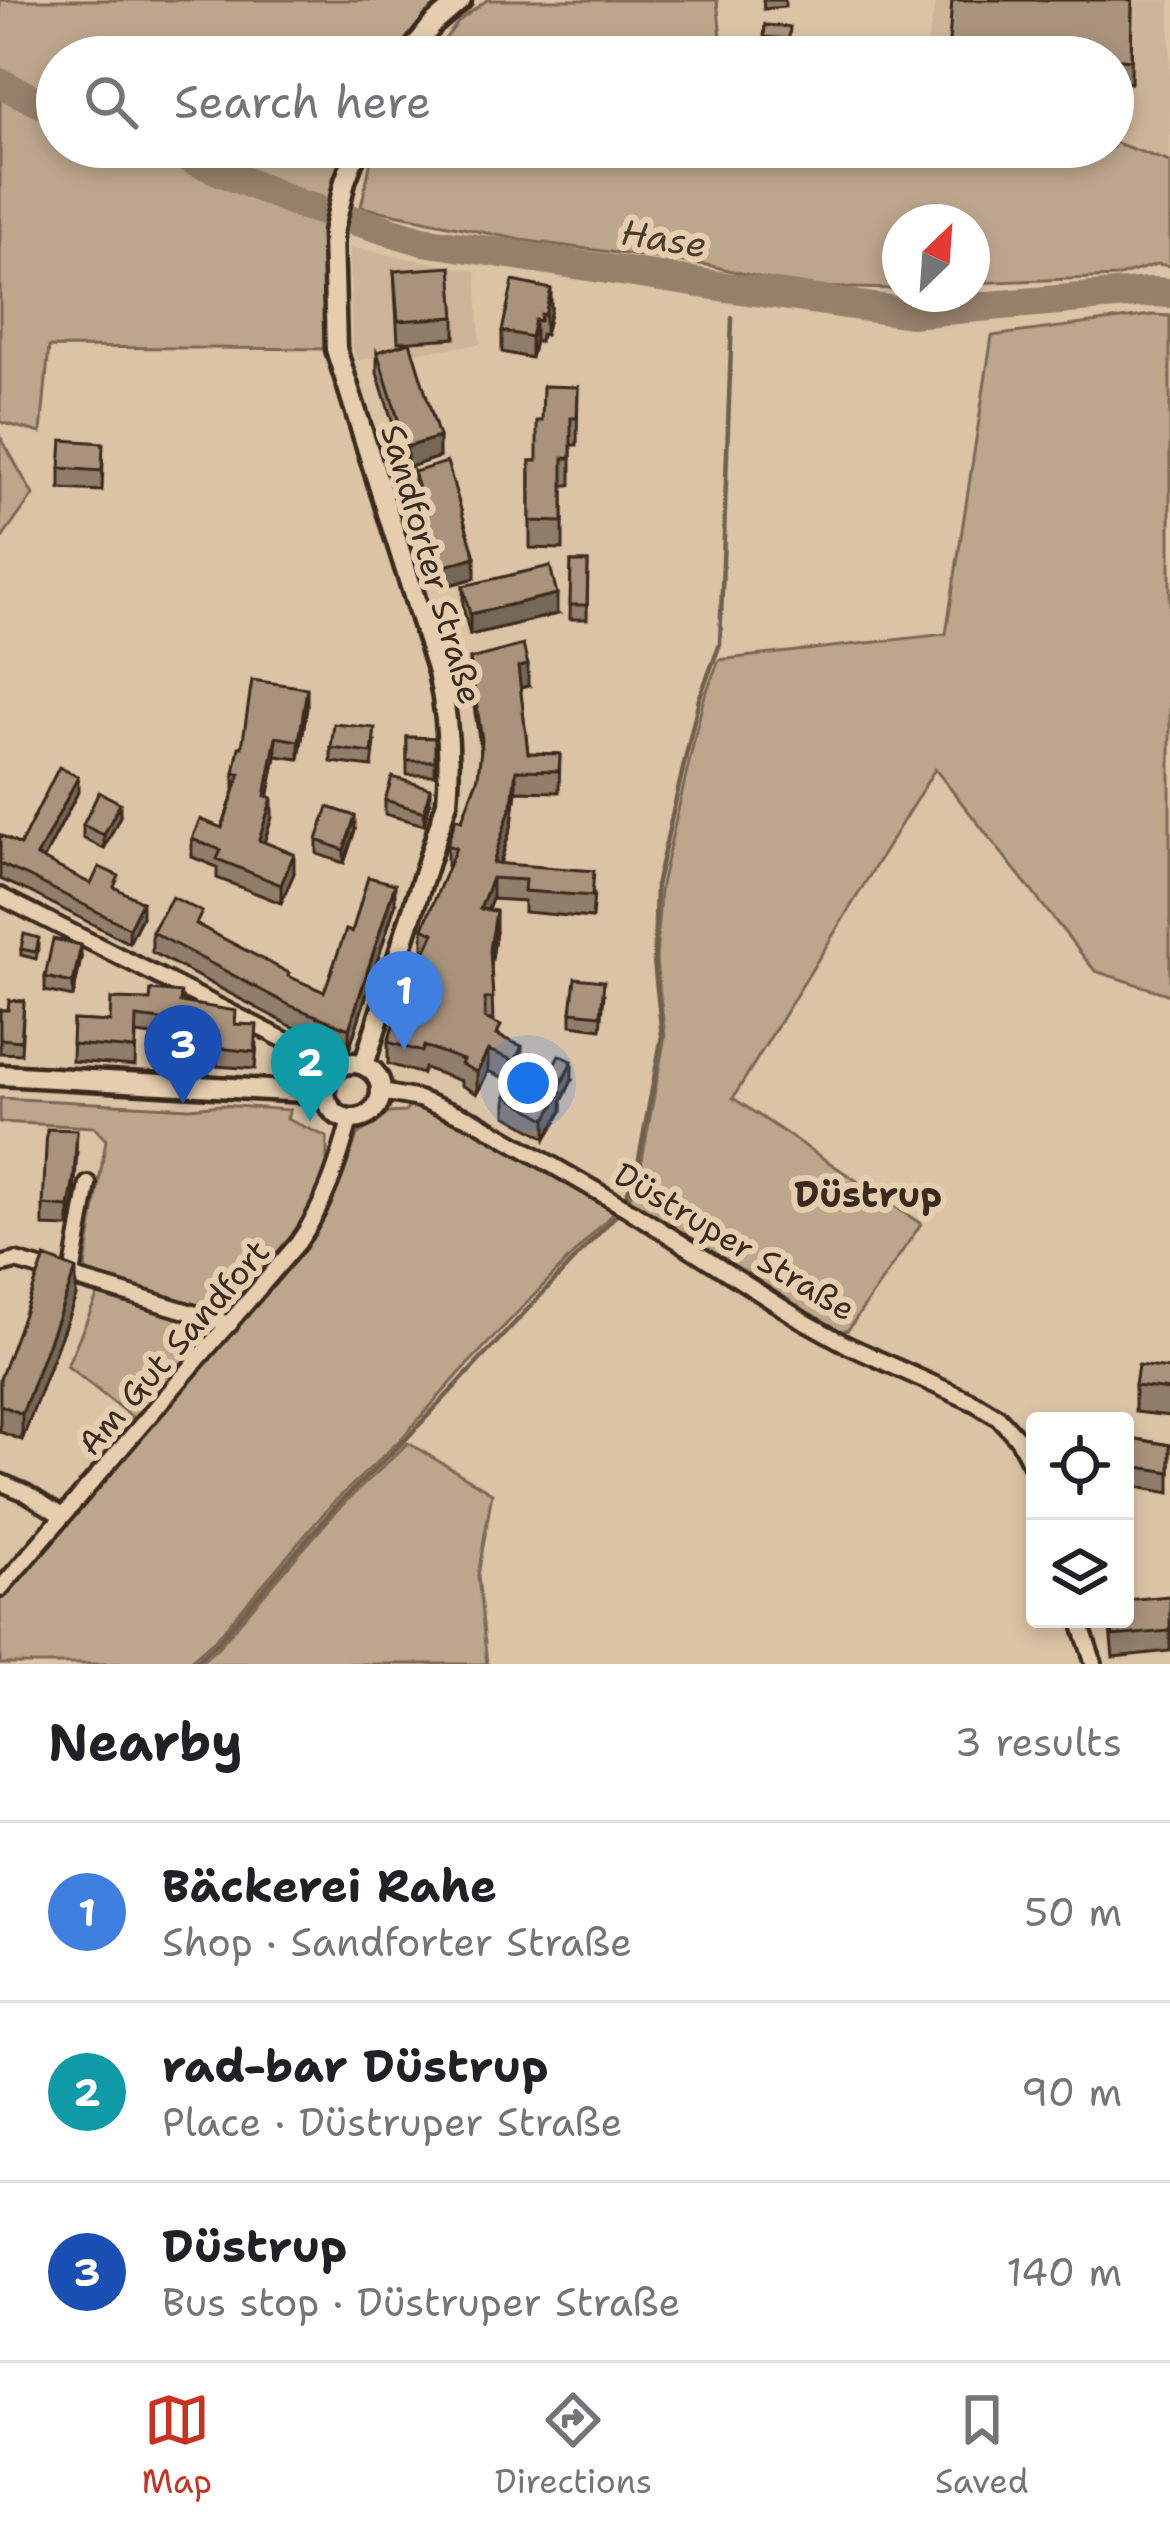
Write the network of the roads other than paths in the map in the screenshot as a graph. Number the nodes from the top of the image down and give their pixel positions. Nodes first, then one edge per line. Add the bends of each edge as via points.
1 (461, 0) edge
2 (424, 36) edge
3 (350, 168) edge
4 (0, 896) edge
5 (364, 1065) junction
6 (338, 1066) junction
7 (0, 1075) edge
8 (382, 1093) junction
9 (324, 1094) junction
10 (350, 1120) junction
11 (88, 1184) dead end
12 (0, 1265) edge
13 (72, 1275) junction
14 (230, 1324) junction
15 (1026, 1455) edge
16 (0, 1482) edge
17 (62, 1516) junction
18 (0, 1589) edge
19 (1082, 1628) edge
20 (1094, 1664) edge

1 - 2 street
3 - 5 street, Sandforter Straße via 333,233 336,349 438,672 451,763 447,802
4 - 6 street
5 - 6 street
5 - 8 street
6 - 9 street
7 - 9 street
8 - 10 street via 368,1115
8 - 15 street, Düstruper Straße via 476,1121 832,1337 975,1402 998,1417
9 - 10 street
10 - 14 street, Am Gut Sandfort via 317,1216
11 - 13 street
12 - 13 street via 16,1261
13 - 14 street
14 - 17 street, Am Gut Sandfort
16 - 17 street
17 - 18 street, Am Gut Sandfort
19 - 20 street

